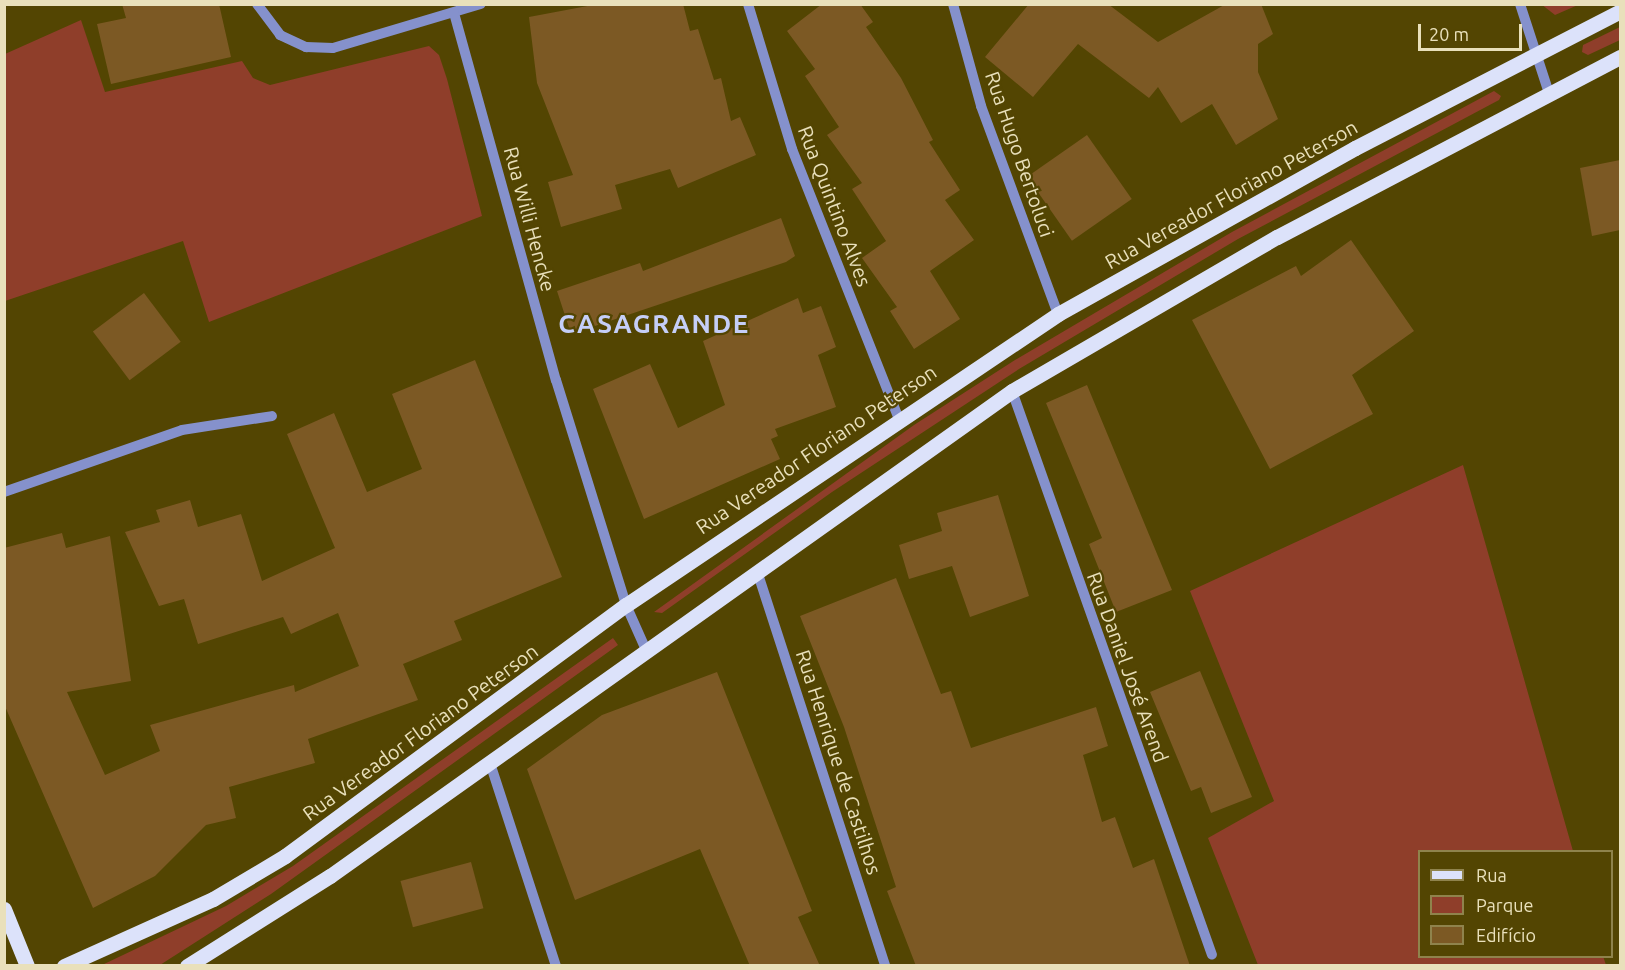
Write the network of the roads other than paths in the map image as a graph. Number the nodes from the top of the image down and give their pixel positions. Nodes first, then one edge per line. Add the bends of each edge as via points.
1 (257, 4) edge
2 (481, 4) edge
3 (748, 4) edge
4 (953, 4) edge
5 (1520, 4) edge
6 (1620, 11) edge
7 (454, 14) junction
8 (1535, 55) junction
9 (1620, 57) edge
10 (1549, 93) junction
11 (1058, 314) junction
12 (1011, 391) junction
13 (272, 416) dead end
14 (898, 417) junction
15 (4, 492) edge
16 (757, 571) junction
17 (626, 605) junction
18 (646, 650) junction
19 (490, 763) junction
20 (4, 909) edge
21 (1212, 955) dead end
22 (27, 966) edge
23 (64, 966) edge
24 (187, 966) edge
25 (556, 966) edge
26 (885, 966) edge

1 - 7 street via 280,35 306,47 333,48
2 - 7 street
3 - 14 street, Rua Quintino Alves via 792,149
4 - 11 street, Rua Hugo Bertoluci via 981,106
5 - 8 street
6 - 8 main road, Rua Vereador Floriano Peterson
7 - 17 street, Rua Willi Hencke via 556,380
8 - 10 street
8 - 11 main road, Rua Vereador Floriano Peterson
9 - 10 main road
10 - 12 main road via 1277,237
11 - 14 main road, Rua Vereador Floriano Peterson
12 - 16 main road
12 - 21 street, Rua Daniel José Arend
13 - 15 street via 182,429
14 - 17 main road, Rua Vereador Floriano Peterson
16 - 18 main road
16 - 26 street, Rua Henrique de Castilhos
17 - 18 street, Rua Willi Hencke
17 - 23 main road, Rua Vereador Floriano Peterson via 285,856 213,899
18 - 19 main road
19 - 24 main road via 330,876
19 - 25 street
20 - 22 main road

